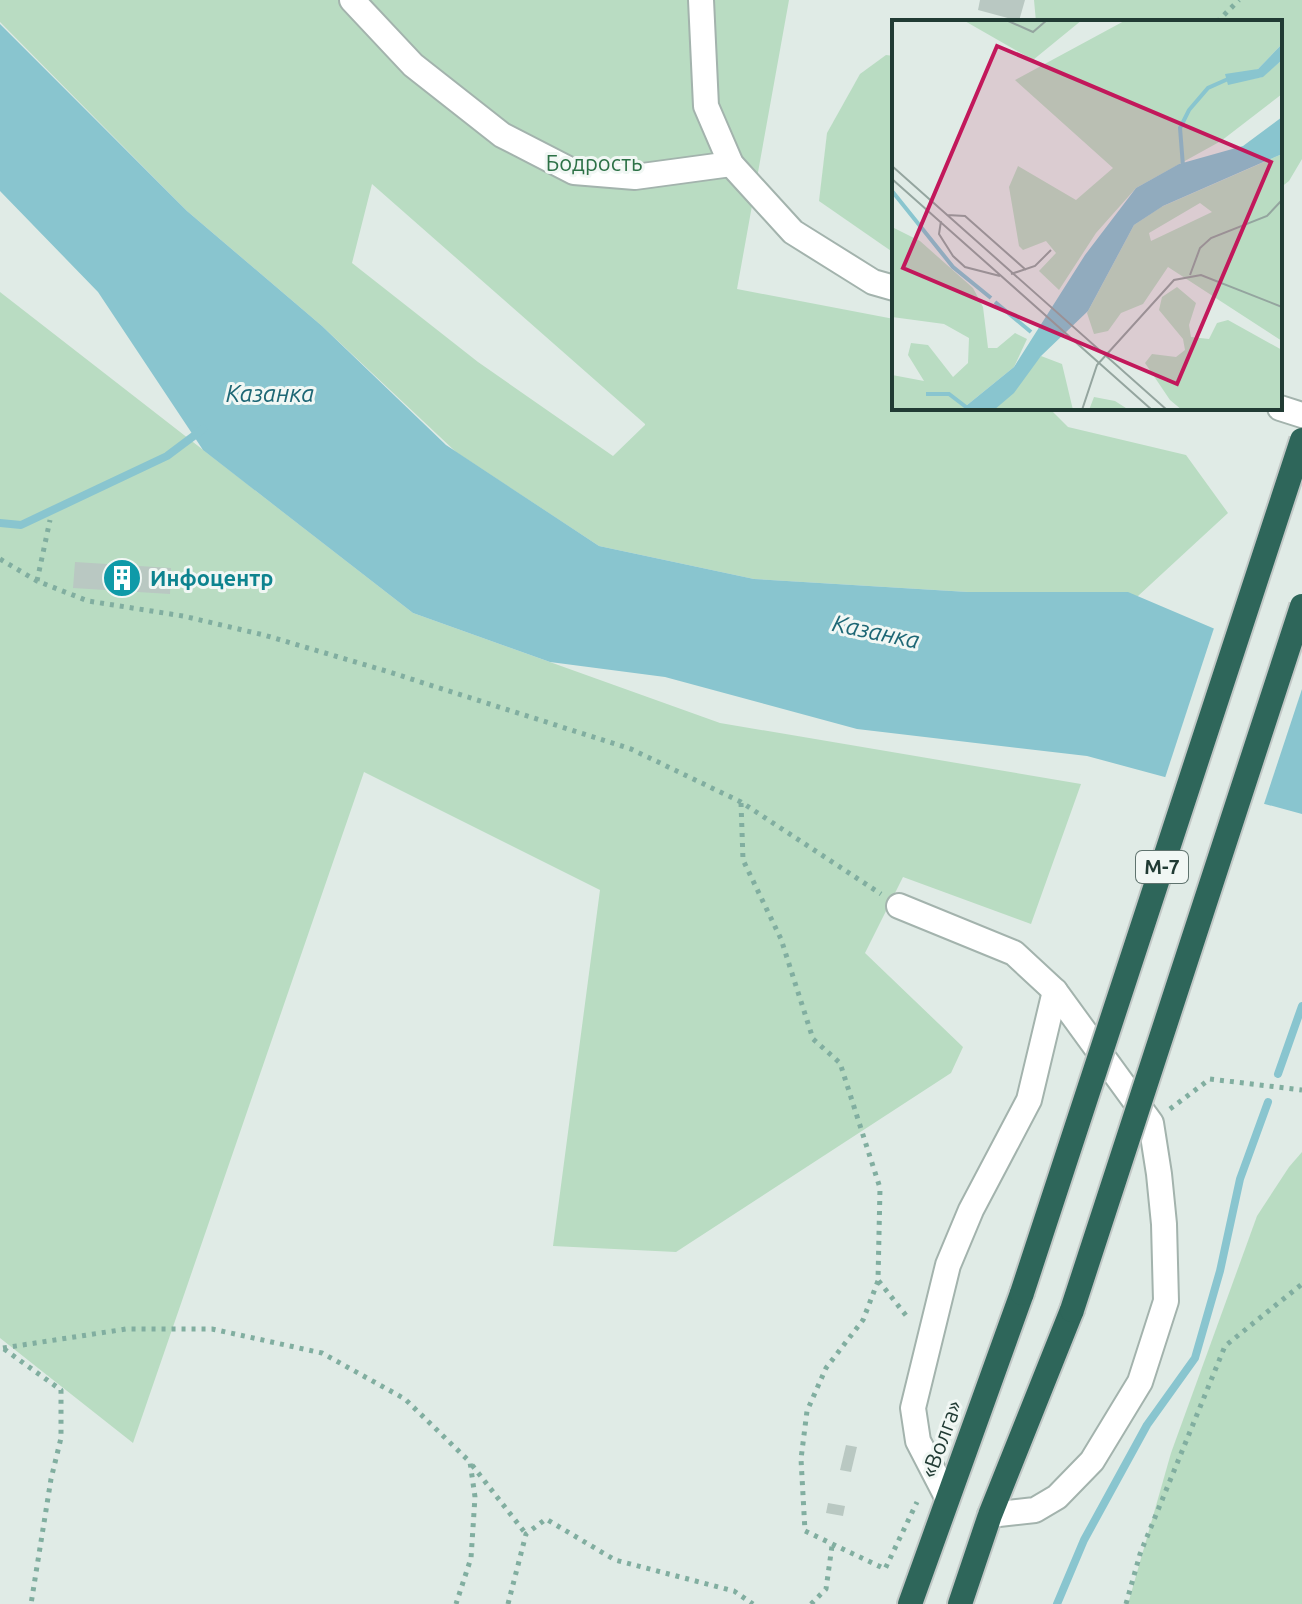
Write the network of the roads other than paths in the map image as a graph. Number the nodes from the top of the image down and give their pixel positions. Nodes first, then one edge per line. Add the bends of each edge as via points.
1 (352, 0) edge
2 (701, 0) edge
3 (731, 164) junction
4 (892, 287) edge
5 (1282, 409) edge
6 (1302, 415) edge
7 (1302, 440) edge
8 (1302, 606) edge
9 (899, 906) road end
10 (1055, 991) junction
11 (947, 1497) junction
12 (990, 1515) junction
13 (910, 1604) edge
14 (960, 1604) edge

1 - 3 street via 413,65 502,135 574,172 635,177
2 - 3 street via 706,106
3 - 4 street via 793,232 873,282
5 - 6 street
7 - 11 highway, «Волга» / М-7, bridge via 1022,1293
8 - 12 highway, М-7, bridge via 1072,1310
9 - 10 street via 1014,953
10 - 11 street via 1029,1100 948,1265 913,1408 918,1441
10 - 12 street via 1151,1123 1164,1224 1166,1301 1140,1382 1092,1461 1057,1497 1035,1510
11 - 13 highway, «Волга» / М-7
12 - 14 highway, М-7

